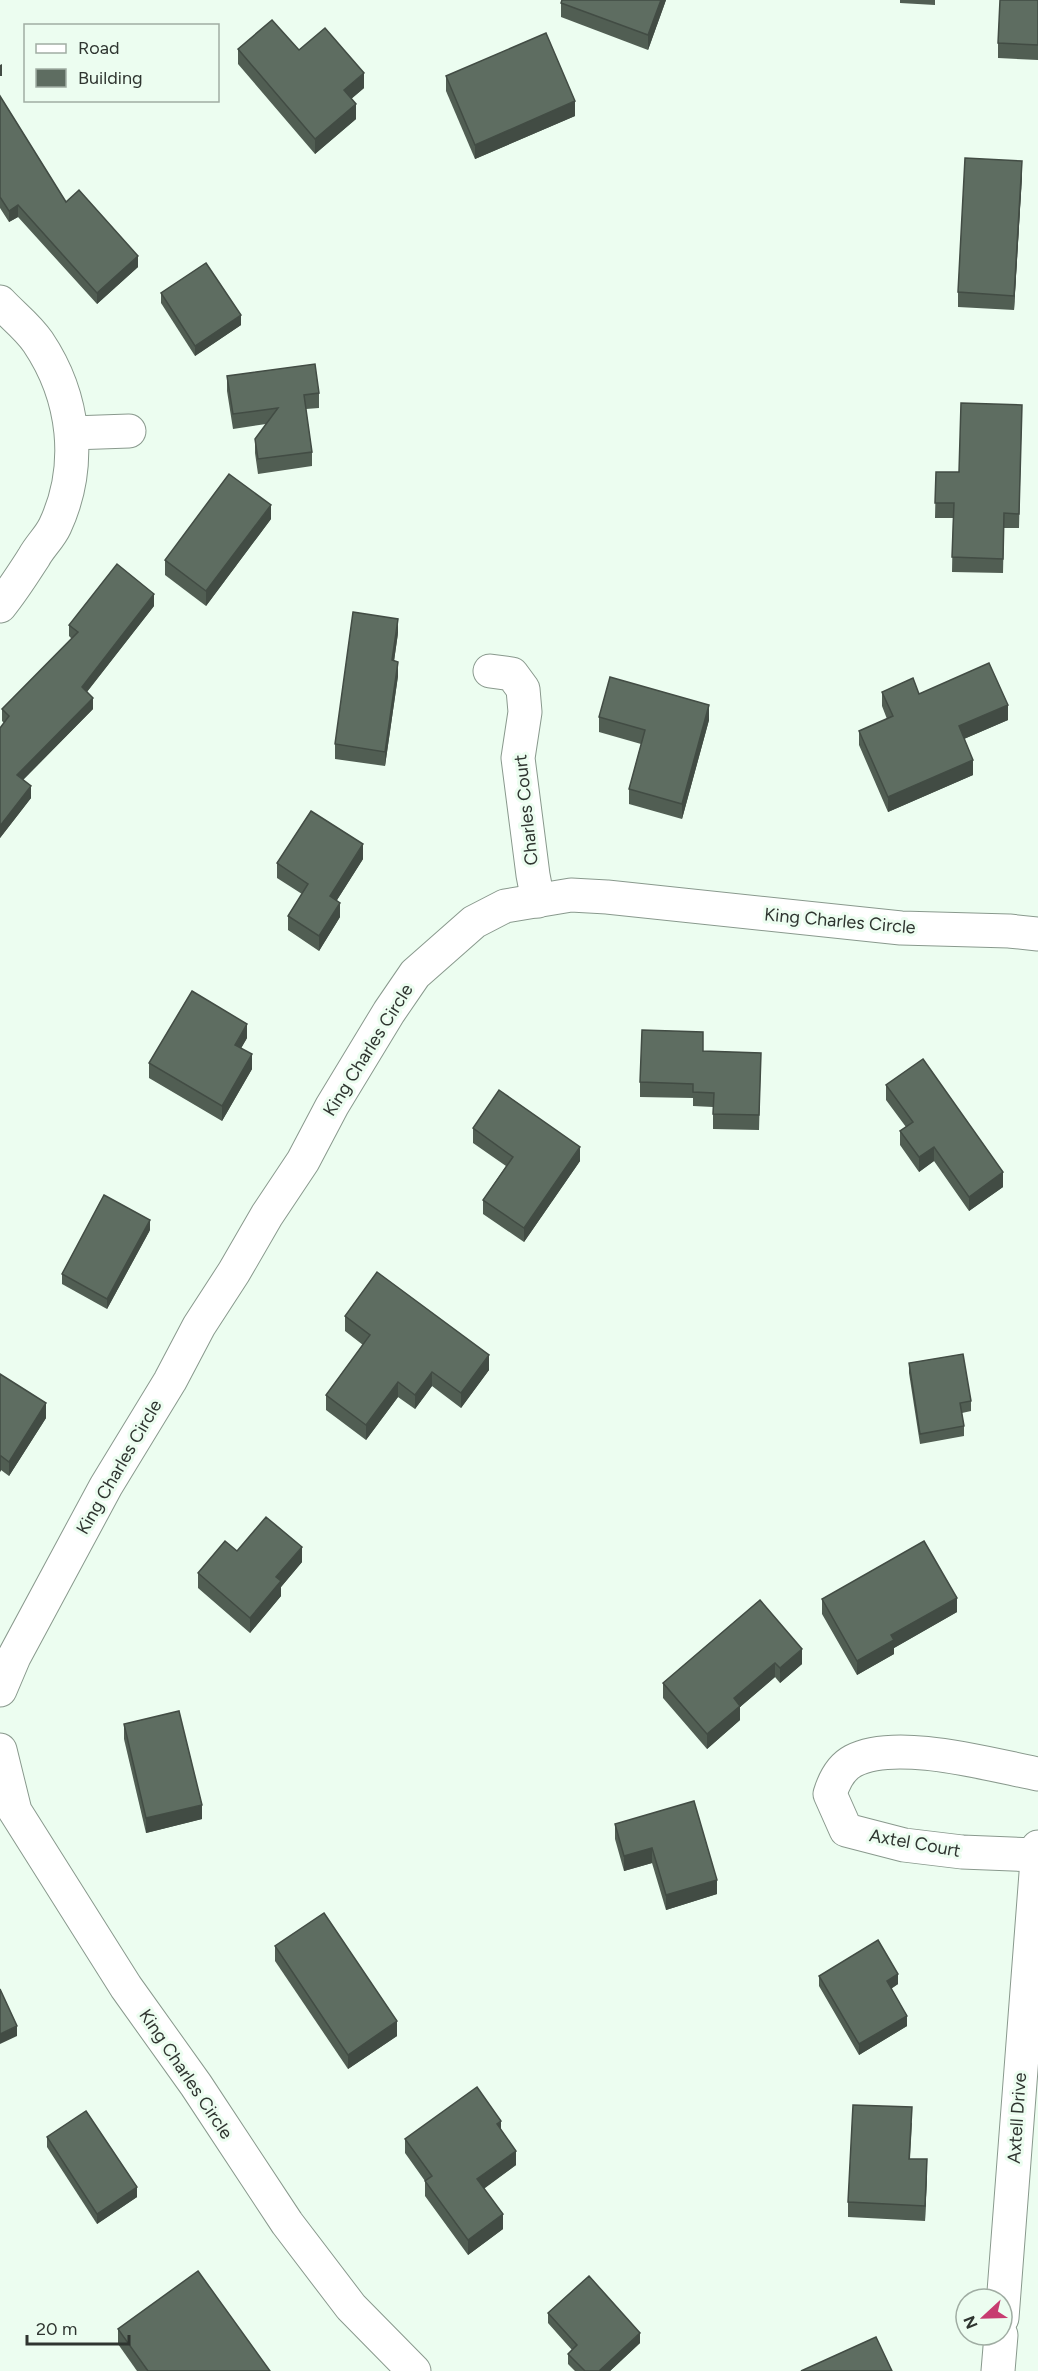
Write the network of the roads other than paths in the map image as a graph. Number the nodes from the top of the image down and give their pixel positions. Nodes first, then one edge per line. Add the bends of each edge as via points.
1 (0, 302) edge
2 (129, 431) dead end
3 (72, 433) junction
4 (0, 606) edge
5 (490, 670) dead end
6 (538, 901) junction
7 (1038, 934) edge
8 (0, 1690) edge
9 (0, 1750) edge
10 (1038, 1774) edge
11 (1038, 1846) edge
12 (1037, 1855) edge
13 (1004, 2287) edge
14 (1000, 2347) edge
15 (414, 2371) edge
16 (998, 2371) edge

1 - 3 street via 37,340 54,369 66,400
2 - 3 street
3 - 4 street via 72,465 54,527
5 - 6 street, Charles Court via 512,674 524,689 518,758
6 - 7 street, King Charles Circle via 571,895 607,897 901,928
6 - 8 street, King Charles Circle via 505,906 474,922 415,974 395,1003 106,1486
9 - 15 street, King Charles Circle via 15,1811 126,1987 287,2223 351,2307
10 - 12 street, Axtel Court via 980,1762 889,1752 852,1761 836,1775 830,1794 846,1830 904,1845
11 - 12 street, Axtell Drive
12 - 13 street, Axtell Drive
14 - 16 street

